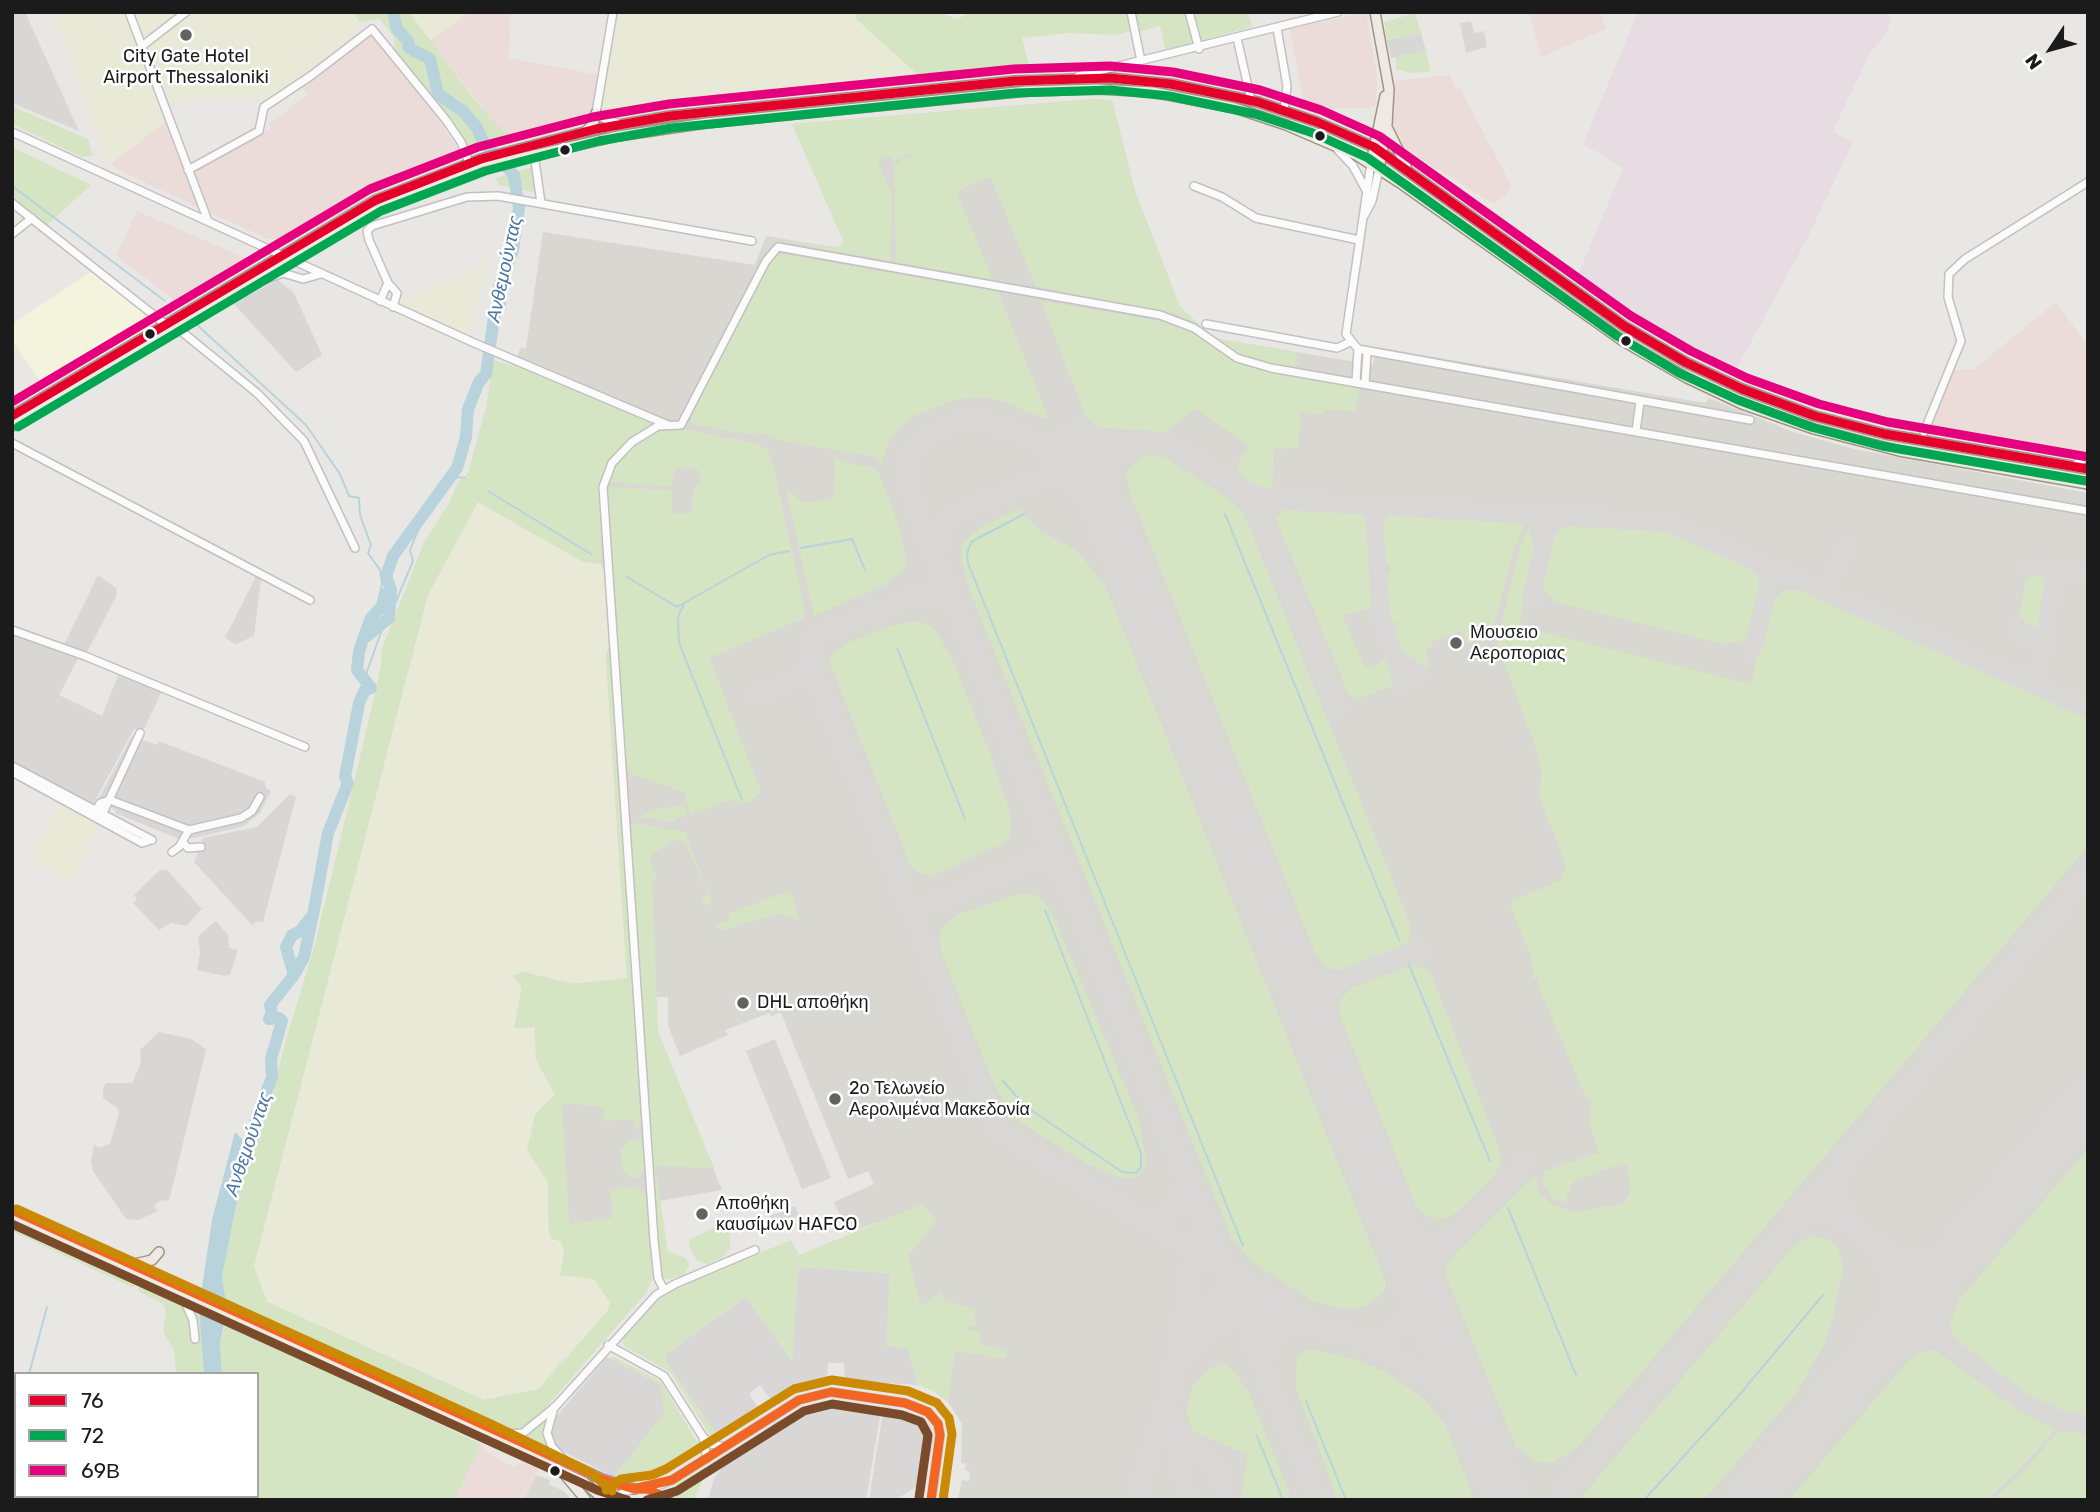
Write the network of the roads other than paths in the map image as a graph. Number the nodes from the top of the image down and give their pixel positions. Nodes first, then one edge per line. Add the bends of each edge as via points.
1 (129, 12) edge
2 (186, 12) edge
3 (613, 12) edge
4 (1132, 12) edge
5 (1189, 12) edge
6 (1338, 12) edge
7 (1375, 12) edge
8 (1278, 28) junction
9 (1237, 38) junction
10 (142, 46) junction
11 (1199, 49) junction
12 (1141, 61) junction
13 (1071, 78) junction
14 (1387, 80) junction
15 (1251, 100) junction
16 (1284, 110) junction
17 (596, 113) junction
18 (622, 124) junction
19 (1387, 125) junction
20 (586, 131) junction
21 (12, 132) edge
22 (1324, 140) junction
23 (1378, 150) junction
24 (519, 153) junction
25 (534, 154) junction
26 (469, 163) junction
27 (483, 163) junction
28 (1375, 166) junction
29 (188, 170) junction
30 (1409, 170) junction
31 (2088, 181) edge
32 (1194, 186) dead end
33 (1366, 190) junction
34 (12, 203) edge
35 (541, 203) junction
36 (1364, 217) junction
37 (32, 218) junction
38 (208, 222) junction
39 (12, 234) edge
40 (1359, 240) junction
41 (752, 241) dead end
42 (286, 257) junction
43 (321, 274) junction
44 (388, 283) junction
45 (222, 299) junction
46 (380, 301) junction
47 (393, 307) junction
48 (173, 323) junction
49 (1206, 324) dead end
50 (1350, 342) junction
51 (1358, 349) junction
52 (1367, 353) junction
53 (1356, 382) junction
54 (1365, 384) junction
55 (1640, 402) junction
56 (12, 416) edge
57 (1750, 420) dead end
58 (668, 425) junction
59 (12, 426) edge
60 (1636, 431) junction
61 (1924, 432) dead end
62 (12, 443) edge
63 (2088, 456) edge
64 (2072, 467) junction
65 (2088, 470) edge
66 (2088, 484) edge
67 (2088, 511) edge
68 (355, 548) dead end
69 (310, 600) dead end
70 (12, 630) edge
71 (140, 733) dead end
72 (305, 747) dead end
73 (12, 766) edge
74 (12, 772) edge
75 (260, 797) dead end
76 (110, 800) junction
77 (99, 813) junction
78 (189, 830) junction
79 (183, 843) junction
80 (201, 847) dead end
81 (172, 852) dead end
82 (12, 1210) edge
83 (12, 1220) edge
84 (755, 1250) dead end
85 (159, 1252) dead end
86 (134, 1265) junction
87 (663, 1290) junction
88 (183, 1297) junction
89 (229, 1314) junction
90 (195, 1339) dead end
91 (608, 1345) junction
92 (555, 1407) junction
93 (506, 1434) junction
94 (703, 1437) junction
95 (725, 1447) junction
96 (708, 1459) junction
97 (565, 1461) junction
98 (562, 1472) junction
99 (634, 1489) junction
100 (644, 1489) junction
101 (932, 1495) dead end
102 (586, 1500) edge
103 (604, 1500) edge
104 (613, 1500) edge
105 (668, 1500) edge

1 - 10 street
2 - 10 street
3 - 17 street
4 - 12 street
5 - 11 street
6 - 8 street
7 - 14 main road
8 - 9 street
8 - 16 street via 1287,86
9 - 11 street
9 - 15 street
10 - 29 street
11 - 12 street
12 - 13 street
13 - 15 main road via 1139,79
13 - 18 main road via 727,109
14 - 19 main road
14 - 23 main road
15 - 16 main road
16 - 23 main road
17 - 18 street
17 - 20 main road
18 - 20 main road
19 - 23 main road
19 - 30 main road
20 - 24 main road
21 - 38 street
22 - 25 main road via 1271,119 1182,96 1060,89 706,123
22 - 28 main road
22 - 33 street via 1349,161
23 - 28 main road
23 - 30 main road
24 - 25 main road
24 - 27 main road
25 - 35 street
26 - 27 main road
26 - 29 street via 446,120 372,29 264,107 259,131
26 - 42 main road via 382,197
27 - 42 main road via 403,197
28 - 33 street
28 - 36 street via 1372,201
28 - 66 main road via 1592,321 1669,369 1722,395 1806,427 1874,445
29 - 38 street
30 - 64 main road via 1624,326 1728,383 1862,429
31 - 61 street via 1965,259 1949,274 1948,297 1961,341
32 - 40 street via 1223,197 1256,218
33 - 36 street
34 - 37 street
35 - 41 street
35 - 44 street via 498,196 459,198 372,226 367,231 369,240
36 - 40 street
37 - 39 street
37 - 48 street
38 - 42 street
40 - 50 street via 1346,334
42 - 43 street
42 - 45 main road
42 - 48 main road
43 - 45 street via 303,279 278,274
43 - 46 street
44 - 46 street
44 - 47 street via 397,293
45 - 48 main road
46 - 47 street
47 - 58 street
48 - 56 main road
48 - 59 main road
48 - 68 street via 257,393 304,442
49 - 50 street via 1336,348
50 - 51 street
51 - 52 street
51 - 53 street
52 - 54 street
52 - 55 street
53 - 54 street
53 - 58 street via 1248,362 1194,328 1160,315 778,247 766,261 681,425
54 - 60 street
55 - 57 street
55 - 60 street
58 - 87 street via 649,431 625,448 607,471 603,487 654,1240
60 - 67 street
62 - 69 street
63 - 64 street
64 - 65 main road
70 - 72 street
71 - 76 street
73 - 77 street
74 - 77 street via 142,843 152,840
75 - 78 street via 241,818
76 - 77 street via 100,803
76 - 78 street
78 - 79 street
79 - 80 street via 188,848
79 - 81 street
82 - 86 main road
83 - 88 main road
84 - 87 street
85 - 86 main road via 152,1260
86 - 89 main road
87 - 91 street
88 - 89 main road
88 - 90 street
89 - 93 main road
89 - 98 main road
91 - 92 street
91 - 94 street via 664,1376
92 - 93 street via 523,1433
92 - 97 street via 547,1433
93 - 97 main road
94 - 95 street
94 - 96 street
95 - 96 street
95 - 101 street via 814,1394 841,1393 921,1407 937,1424 940,1442
96 - 100 street via 672,1480
97 - 99 main road
98 - 102 main road
98 - 103 main road via 593,1488
99 - 100 street
99 - 104 street
100 - 105 street

